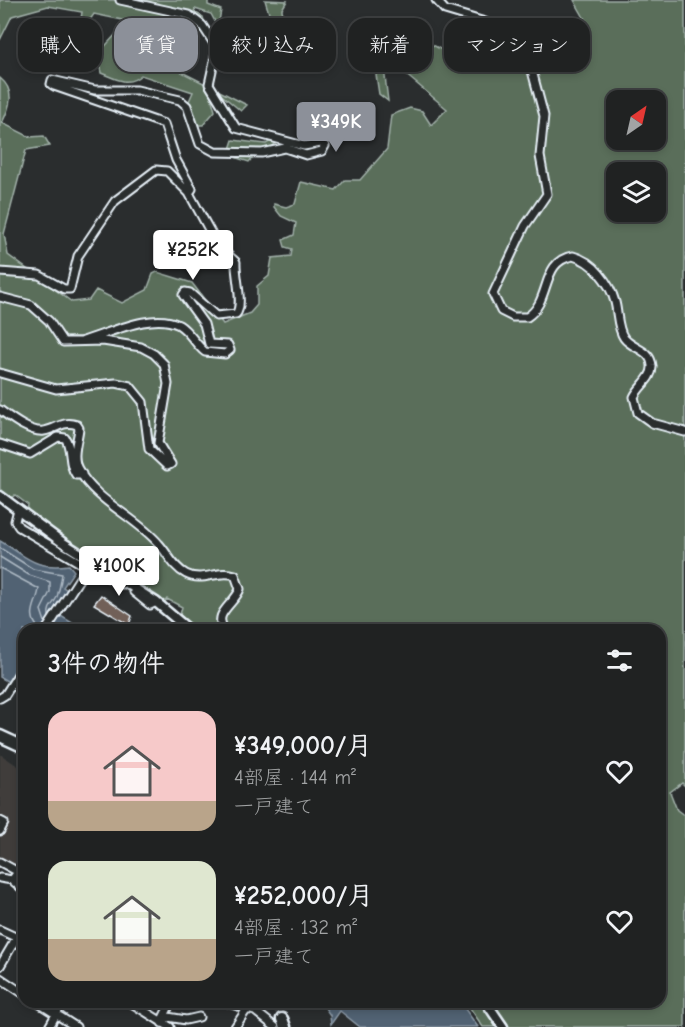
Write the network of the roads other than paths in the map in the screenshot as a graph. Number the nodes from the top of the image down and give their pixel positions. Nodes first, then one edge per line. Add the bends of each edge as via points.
1 (120, 0) edge
2 (436, 0) edge
3 (189, 193) junction
4 (0, 272) edge
5 (0, 297) edge
6 (83, 341) junction
7 (0, 373) edge
8 (0, 410) edge
9 (685, 432) edge
10 (0, 444) edge
11 (82, 474) junction
12 (0, 496) edge
13 (18, 509) junction
14 (87, 567) junction
15 (156, 602) junction
16 (50, 624) edge
17 (182, 624) edge
18 (222, 624) edge
19 (18, 675) edge
20 (0, 698) edge
21 (0, 736) edge
22 (18, 744) edge
23 (0, 821) edge
24 (0, 831) edge
25 (0, 862) edge
26 (18, 872) edge
27 (18, 876) edge
28 (0, 878) edge
29 (12, 880) junction
30 (18, 885) edge
31 (0, 930) edge
32 (18, 938) edge
33 (18, 942) edge
34 (0, 966) edge
35 (0, 978) edge
36 (18, 990) edge
37 (46, 1008) edge
38 (60, 1008) edge
39 (138, 1008) edge
40 (168, 1008) edge
41 (239, 1008) edge
42 (490, 1008) edge
43 (245, 1011) junction
44 (56, 1014) junction
45 (199, 1017) dead end
46 (159, 1023) edge
47 (281, 1024) edge
48 (49, 1027) edge
49 (76, 1027) edge
50 (170, 1027) edge
51 (235, 1027) edge
52 (503, 1027) edge

1 - 3 street via 189,15 202,25 217,48 210,89 236,128 304,146 325,146 310,155 285,148 262,153 214,152 200,144 180,100 137,90 95,90 52,80 52,86 164,124 176,160 192,189
2 - 9 street via 445,10 485,22 528,64 544,116 540,151 547,194 525,226 498,279 493,294 497,306 513,317 527,317 541,305 556,263 573,256 585,261 600,274 612,293 623,336 648,354 652,362 650,375 634,397 638,413 652,423
3 - 4 street via 170,174 159,170 123,193 78,256 69,290 39,275
3 - 6 street via 218,246 236,262 240,307 236,314 216,316 190,293 183,295 204,324 209,344 228,345 228,352 205,352 180,325 158,320
5 - 6 street via 36,309 63,342
6 - 7 street via 141,347 164,364 168,384 158,443 172,462 169,466 149,449 143,402 130,386 116,383 56,388
8 - 11 street via 37,430 64,422 77,425 75,460
10 - 11 street via 30,454 58,437 65,438 70,467 76,475
11 - 18 street via 108,502 152,537 178,569 199,578 224,573 238,579 239,593 219,619
12 - 13 main road
13 - 14 street via 15,521 19,527
13 - 15 main road
14 - 15 street via 127,587 150,605
14 - 16 street
15 - 17 main road
19 - 20 street
21 - 22 highway
23 - 24 street via 4,824
25 - 26 street
27 - 29 street
28 - 29 street
29 - 30 street
31 - 32 street
33 - 34 street
35 - 36 street
37 - 44 street
38 - 44 street
39 - 46 street
40 - 46 street
41 - 43 street
42 - 52 main road
43 - 47 street via 255,1011
43 - 51 street
44 - 48 street
44 - 49 street
45 - 46 street via 168,1017
46 - 50 street

